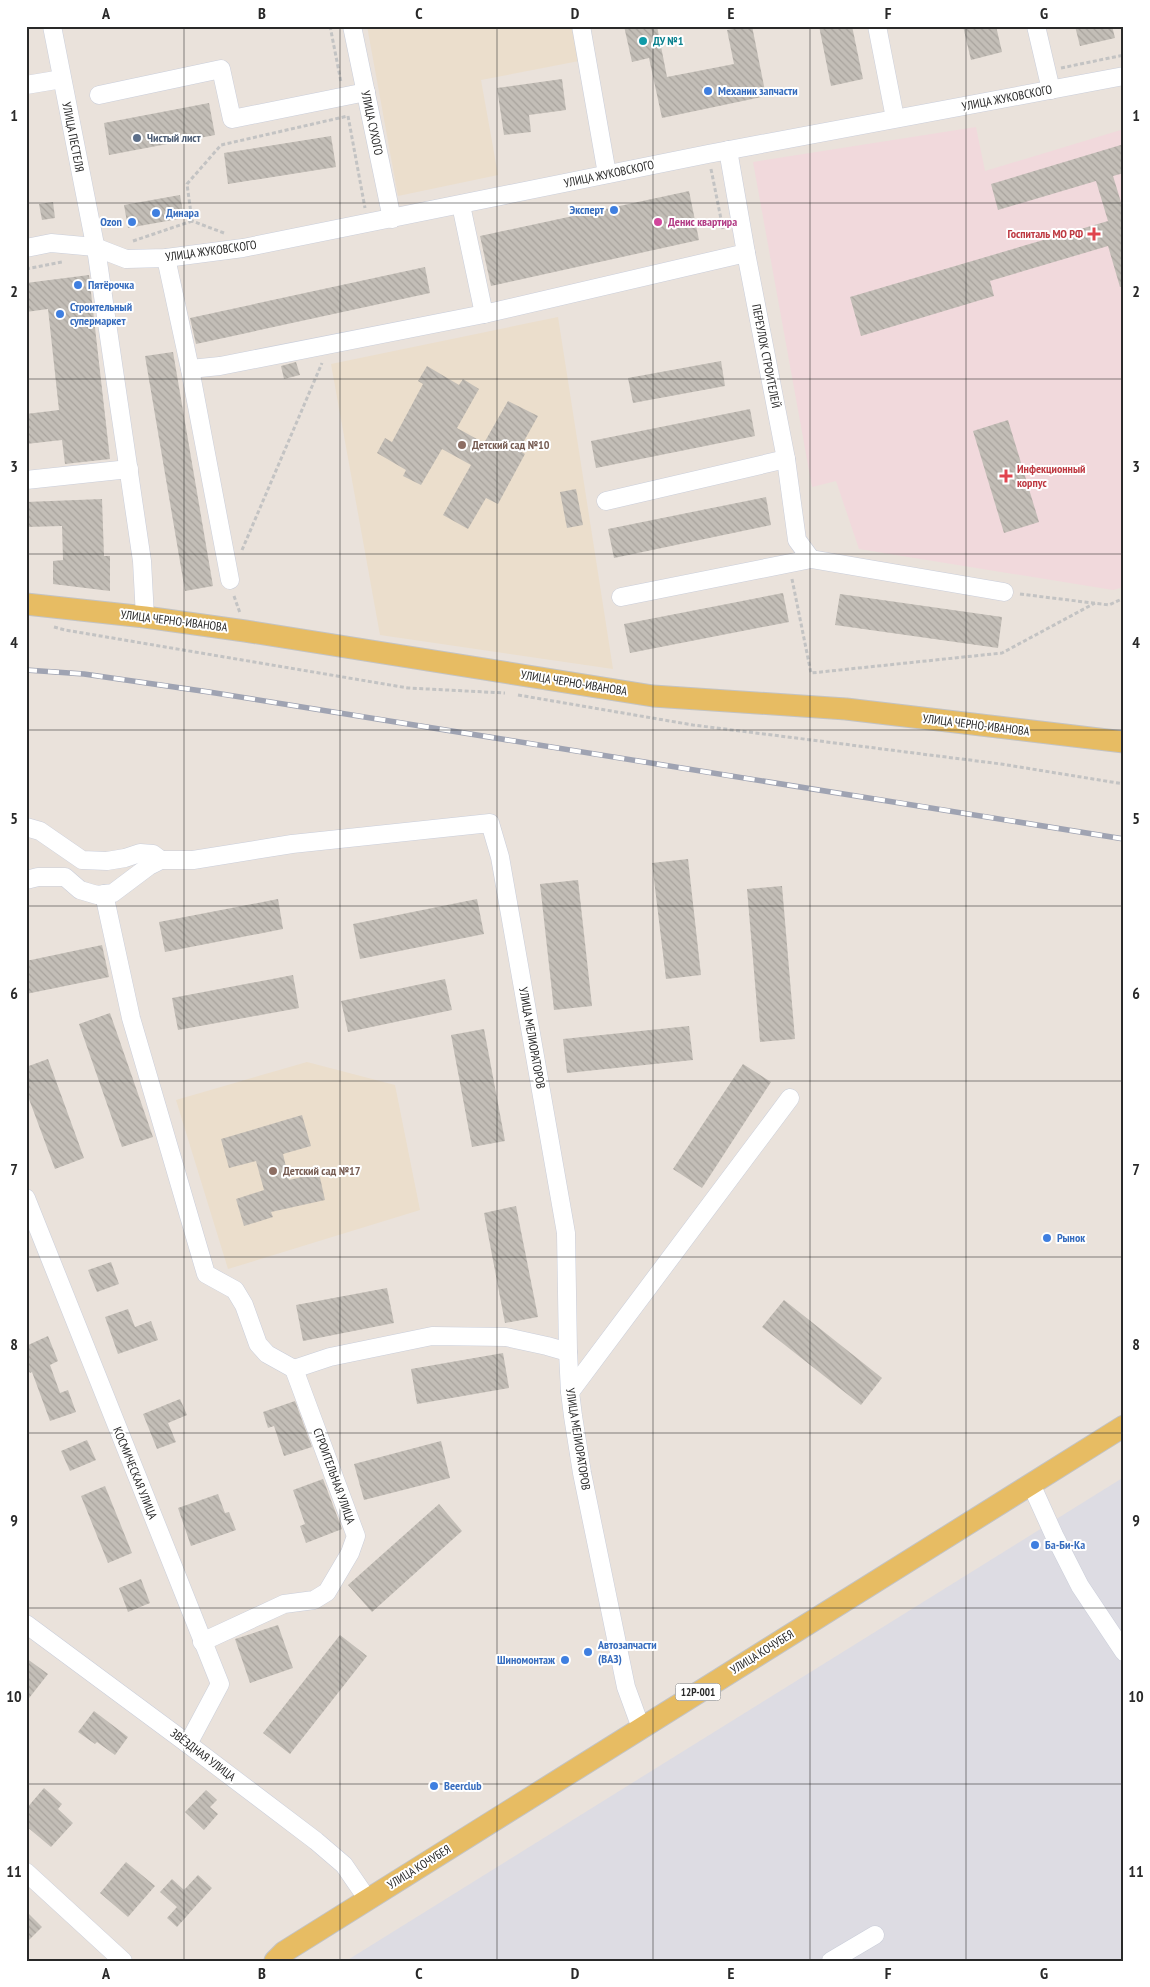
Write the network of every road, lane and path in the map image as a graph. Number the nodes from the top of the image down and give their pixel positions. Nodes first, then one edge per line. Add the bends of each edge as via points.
1 (52, 26) edge
2 (330, 26) edge
3 (352, 26) edge
4 (581, 26) edge
5 (877, 26) edge
6 (1036, 26) edge
7 (1124, 76) edge
8 (62, 79) junction
9 (26, 84) edge
10 (1051, 90) junction
11 (366, 92) junction
12 (99, 95) dead end
13 (344, 97) junction
14 (895, 118) junction
15 (728, 150) junction
16 (608, 174) junction
17 (461, 205) junction
18 (366, 210) dead end
19 (356, 211) dead end
20 (392, 219) junction
21 (234, 232) dead end
22 (95, 247) junction
23 (26, 248) edge
24 (746, 253) junction
25 (166, 258) junction
26 (484, 314) junction
27 (330, 344) junction
28 (190, 369) junction
29 (786, 459) junction
30 (129, 469) junction
31 (26, 480) edge
32 (606, 501) dead end
33 (241, 552) dead end
34 (811, 559) junction
35 (230, 580) joint
36 (1004, 592) joint
37 (621, 597) dead end
38 (1124, 598) edge
39 (1095, 603) junction
40 (26, 604) edge
41 (145, 617) junction
42 (51, 626) dead end
43 (245, 631) junction
44 (811, 673) dead end
45 (1124, 742) edge
46 (1124, 784) edge
47 (26, 827) edge
48 (161, 860) junction
49 (26, 880) edge
50 (104, 894) junction
51 (790, 1098) dead end
52 (26, 1198) edge
53 (568, 1352) junction
54 (294, 1369) junction
55 (570, 1392) junction
56 (1124, 1426) edge
57 (1031, 1484) junction
58 (26, 1624) edge
59 (202, 1642) junction
60 (1124, 1652) edge
61 (641, 1728) junction
62 (188, 1744) junction
63 (26, 1872) edge
64 (368, 1900) junction
65 (875, 1935) dead end
66 (281, 1958) edge
67 (123, 1961) edge
68 (831, 1961) edge

1 - 8 street, УЛИЦА ПЕСТЕЛЯ
2 - 13 path
3 - 11 street, УЛИЦА СУХОГО
4 - 16 street
5 - 14 street
6 - 10 street
7 - 10 street, УЛИЦА ЖУКОВСКОГО
8 - 9 street
8 - 22 street, УЛИЦА ПЕСТЕЛЯ
10 - 14 street, УЛИЦА ЖУКОВСКОГО
11 - 13 street
11 - 20 street, УЛИЦА СУХОГО
12 - 13 street via 221,69 232,119
13 - 21 path via 348,116 221,145 187,184 192,221 224,233
14 - 15 street, УЛИЦА ЖУКОВСКОГО
15 - 16 street, УЛИЦА ЖУКОВСКОГО
15 - 24 street, ПЕРЕУЛОК СТРОИТЕЛЕЙ
16 - 17 street, УЛИЦА ЖУКОВСКОГО
17 - 20 street, УЛИЦА ЖУКОВСКОГО
17 - 26 street
18 - 19 path
20 - 25 street, УЛИЦА ЖУКОВСКОГО via 243,248
22 - 23 street, УЛИЦА ЖУКОВСКОГО via 51,243
22 - 25 street, УЛИЦА ЖУКОВСКОГО via 126,259
22 - 30 street, УЛИЦА ПЕСТЕЛЯ
24 - 26 street
24 - 29 street, ПЕРЕУЛОК СТРОИТЕЛЕЙ
25 - 28 street
26 - 27 street
27 - 28 street
27 - 33 path
28 - 35 street
29 - 32 street
29 - 34 street, ПЕРЕУЛОК СТРОИТЕЛЕЙ via 797,540
30 - 31 street
30 - 41 street, УЛИЦА ПЕСТЕЛЯ via 142,560
34 - 36 street
34 - 37 street
35 - 43 path
36 - 39 path
38 - 39 path via 1109,605
39 - 44 path via 1002,653
40 - 41 main road, УЛИЦА ЧЕРНО-ИВАНОВА
41 - 43 main road, УЛИЦА ЧЕРНО-ИВАНОВА
42 - 46 path via 408,688 502,693 693,725 1000,764
43 - 45 main road, УЛИЦА ЧЕРНО-ИВАНОВА via 653,696 846,709
47 - 48 street via 40,831 82,860 107,861 140,853 153,854
48 - 50 street via 113,893
48 - 53 street, УЛИЦА МЕЛИОРАТОРОВ via 194,860 292,844 490,824 500,856 566,1233
49 - 50 street via 65,877 80,890
50 - 54 street via 131,1018 206,1274 235,1290 258,1344 267,1354
51 - 55 street
52 - 59 street, КОСМИЧЕСКАЯ УЛИЦА
53 - 54 street via 506,1338 432,1336 330,1357
53 - 55 street, УЛИЦА МЕЛИОРАТОРОВ
54 - 59 street, СТРОИТЕЛЬНАЯ УЛИЦА via 356,1536 350,1553 326,1592 314,1600 284,1604
55 - 61 street, УЛИЦА МЕЛИОРАТОРОВ via 582,1473 626,1688
56 - 57 main road, УЛИЦА КОЧУБЕЯ / 12Р-001
57 - 60 street via 1080,1586
57 - 61 main road, УЛИЦА КОЧУБЕЯ / 12Р-001
58 - 62 street, ЗВЁЗДНАЯ УЛИЦА
59 - 62 street, КОСМИЧЕСКАЯ УЛИЦА via 220,1684
61 - 64 main road, УЛИЦА КОЧУБЕЯ / 12Р-001
62 - 64 street, ЗВЁЗДНАЯ УЛИЦА via 344,1865
63 - 67 street
64 - 66 main road, УЛИЦА КОЧУБЕЯ / 12Р-001
65 - 68 street

